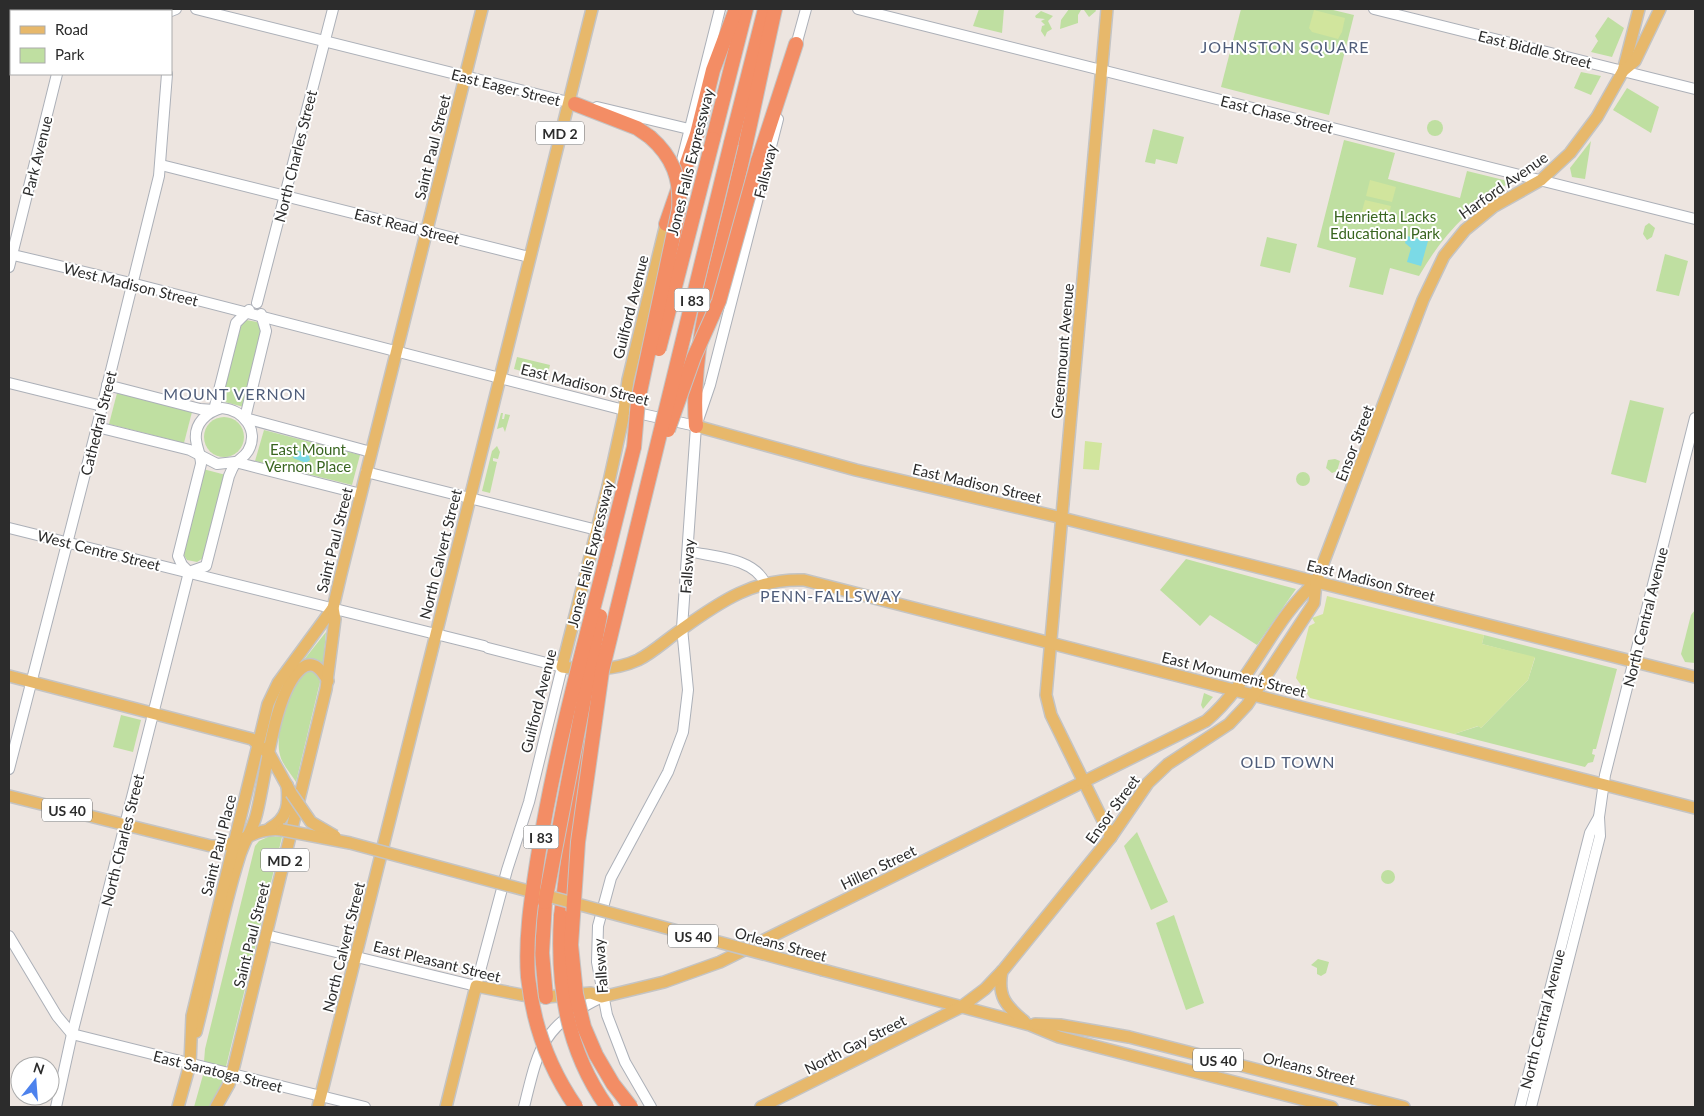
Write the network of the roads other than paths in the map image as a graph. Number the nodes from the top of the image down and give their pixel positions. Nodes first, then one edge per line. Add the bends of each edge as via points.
1 (176, 9) edge
2 (196, 9) edge
3 (333, 9) edge
4 (482, 9) edge
5 (592, 9) edge
6 (720, 9) edge
7 (736, 9) edge
8 (746, 9) edge
9 (765, 9) edge
10 (775, 9) edge
11 (806, 9) edge
12 (858, 9) edge
13 (1107, 9) edge
14 (1374, 9) edge
15 (1639, 9) edge
16 (1660, 9) edge
17 (171, 10) edge
18 (325, 41) junction
19 (796, 44) junction
20 (1101, 70) junction
21 (1623, 71) junction
22 (58, 75) edge
23 (167, 75) edge
24 (465, 76) junction
25 (1695, 89) edge
26 (572, 103) junction
27 (689, 129) junction
28 (161, 165) junction
29 (1541, 180) junction
30 (286, 196) junction
31 (1695, 219) edge
32 (666, 224) junction
33 (427, 231) junction
34 (10, 255) edge
35 (529, 257) junction
36 (9, 267) edge
37 (132, 284) junction
38 (258, 303) junction
39 (1419, 314) joint
40 (254, 315) junction
41 (396, 350) junction
42 (499, 377) junction
43 (9, 383) edge
44 (107, 385) junction
45 (102, 406) junction
46 (214, 410) junction
47 (624, 410) junction
48 (245, 418) junction
49 (1695, 418) edge
50 (696, 426) junction
51 (97, 427) junction
52 (634, 447) junction
53 (371, 452) junction
54 (201, 454) junction
55 (654, 458) junction
56 (235, 462) junction
57 (366, 472) junction
58 (361, 494) junction
59 (469, 498) junction
60 (1062, 519) junction
61 (9, 528) edge
62 (597, 530) junction
63 (67, 542) junction
64 (688, 551) junction
65 (605, 563) junction
66 (189, 572) junction
67 (1316, 582) junction
68 (764, 583) junction
69 (333, 608) junction
70 (682, 628) junction
71 (436, 634) junction
72 (1051, 644) junction
73 (1634, 662) junction
74 (562, 667) junction
75 (602, 671) junction
76 (9, 676) edge
77 (1695, 677) edge
78 (328, 681) junction
79 (30, 682) junction
80 (1236, 690) junction
81 (1253, 695) junction
82 (154, 713) junction
83 (258, 742) junction
84 (270, 755) junction
85 (9, 769) edge
86 (1083, 783) junction
87 (1604, 785) junction
88 (289, 789) junction
89 (9, 796) edge
90 (242, 808) junction
91 (1695, 808) edge
92 (1599, 817) junction
93 (126, 826) junction
94 (270, 828) junction
95 (250, 835) junction
96 (1112, 837) junction
97 (234, 842) junction
98 (350, 843) junction
99 (1575, 890) junction
100 (1586, 893) junction
101 (266, 935) junction
102 (9, 936) edge
103 (542, 953) junction
104 (356, 957) junction
105 (1002, 971) junction
106 (476, 986) junction
107 (522, 996) junction
108 (546, 997) junction
109 (602, 997) junction
110 (961, 1007) junction
111 (1029, 1024) junction
112 (72, 1034) junction
113 (193, 1064) junction
114 (232, 1074) junction
115 (319, 1102) edge
116 (56, 1107) edge
117 (178, 1107) edge
118 (216, 1107) edge
119 (365, 1107) edge
120 (446, 1107) edge
121 (524, 1107) edge
122 (576, 1107) edge
123 (607, 1107) edge
124 (631, 1107) edge
125 (651, 1107) edge
126 (762, 1107) edge
127 (1332, 1107) edge
128 (1404, 1107) edge
129 (1520, 1107) edge
130 (1531, 1107) edge

1 - 17 main road
2 - 18 main road, East Eager Street
3 - 18 main road, North Charles Street
4 - 24 main road, Saint Paul Street / MD 2
5 - 26 main road, North Calvert Street / MD 2
6 - 27 main road, Guilford Avenue
7 - 32 highway via 719,53 697,134
8 - 52 highway, Jones Falls Expressway / I 83, bridge
9 - 55 highway, I 83, bridge
10 - 50 highway, bridge via 702,324 695,400
11 - 19 main road, Fallsway
12 - 20 main road, East Chase Street
13 - 20 main road, Greenmount Avenue
14 - 21 main road, East Biddle Street
15 - 21 main road
16 - 21 main road, Harford Avenue via 1635,61
18 - 24 main road, East Eager Street
18 - 30 main road, North Charles Street
19 - 50 main road, Fallsway via 704,408
19 - 55 highway, bridge via 758,161 719,301
20 - 29 main road, East Chase Street
20 - 60 main road, Greenmount Avenue
21 - 25 main road, East Biddle Street
21 - 29 main road, Harford Avenue via 1597,117 1570,153
22 - 34 main road, Park Avenue
23 - 28 main road, Cathedral Street
24 - 26 main road, East Eager Street
24 - 33 main road, Saint Paul Street / MD 2
26 - 27 main road, East Eager Street
26 - 35 main road, North Calvert Street / MD 2
26 - 52 highway, bridge via 637,128 650,137 674,166 679,186 679,209 638,402
27 - 32 main road, Guilford Avenue
28 - 30 main road, East Read Street
28 - 37 main road, Cathedral Street
29 - 31 main road, East Chase Street
29 - 39 main road, Harford Avenue via 1493,207 1455,240 1438,266
30 - 33 main road, East Read Street
30 - 38 main road, North Charles Street
32 - 47 main road, Guilford Avenue via 631,367
33 - 35 main road, East Read Street
33 - 41 main road, Saint Paul Street / MD 2
34 - 36 main road, Park Avenue
34 - 37 main road, West Madison Street
35 - 42 main road, North Calvert Street / MD 2
37 - 40 main road, West Madison Street
37 - 44 main road, Cathedral Street
38 - 40 main road
38 - 40 main road
39 - 67 main road, Ensor Street
40 - 41 main road, East Madison Street
40 - 46 main road via 236,324
40 - 48 main road via 266,331
41 - 42 main road, East Madison Street
41 - 53 main road, Saint Paul Street / MD 2
42 - 47 main road, East Madison Street
42 - 59 main road, North Calvert Street / MD 2
43 - 45 main road
44 - 45 main road, Cathedral Street
44 - 46 main road
45 - 51 main road, Cathedral Street
46 - 48 main road via 231,409
46 - 54 main road via 202,419 196,433
47 - 50 main road, East Madison Street
47 - 62 main road, Guilford Avenue
48 - 53 main road
48 - 56 main road via 252,430 252,443 246,455
49 - 73 main road, North Central Avenue
50 - 60 main road, East Madison Street via 856,470
50 - 64 main road, Fallsway
51 - 54 main road
51 - 63 main road, Cathedral Street
52 - 65 highway, Jones Falls Expressway / I 83
53 - 57 main road, Saint Paul Street / MD 2
54 - 56 main road via 217,464
54 - 66 main road via 178,556
55 - 75 highway, I 83, bridge
56 - 58 main road
56 - 66 main road via 208,560 205,567
57 - 58 main road, Saint Paul Street / MD 2
57 - 59 main road
58 - 69 main road, Saint Paul Street / MD 2
59 - 62 main road
59 - 71 main road, North Calvert Street / MD 2
60 - 67 main road, East Madison Street
60 - 72 main road, Greenmount Avenue
61 - 63 main road, West Centre Street
62 - 74 main road, Guilford Avenue
63 - 66 main road, West Centre Street
63 - 79 main road, Cathedral Street
64 - 68 main road via 748,564 759,573
64 - 70 main road, Fallsway
65 - 103 highway, bridge via 600,617 545,902
65 - 122 highway, Jones Falls Expressway / I 83, bridge via 551,784 528,942 529,984 540,1033 552,1066
66 - 69 main road, West Centre Street
66 - 82 main road, North Charles Street
67 - 73 main road, East Madison Street
67 - 80 main road, Ensor Street via 1300,597
67 - 81 main road, Ensor Street via 1314,603
68 - 70 main road, East Monument Street via 746,589
68 - 72 main road, East Monument Street via 804,580
69 - 71 main road, West Centre Street
69 - 78 main road, Saint Paul Street / MD 2 via 335,619
69 - 83 main road, Saint Paul Place via 273,691
70 - 74 main road, East Monument Street via 650,653 624,664 598,669
70 - 109 main road, Fallsway via 688,690 683,732 668,772 618,864 603,903 597,951
71 - 74 main road, West Centre Street
71 - 104 main road, North Calvert Street / MD 2
72 - 80 main road, East Monument Street
72 - 86 main road, Greenmount Avenue via 1046,695 1051,715
73 - 77 main road, East Madison Street
73 - 87 main road, North Central Avenue
74 - 106 main road, Guilford Avenue via 529,802 506,870
75 - 123 highway, I 83, bridge via 570,837 559,962 564,1008 573,1043 588,1078
75 - 124 highway, bridge via 578,842 572,962 576,994 589,1042 603,1069
76 - 79 main road
78 - 84 main road, Saint Paul Place via 317,666 307,666 299,672 279,708
78 - 101 main road, Saint Paul Street / MD 2
79 - 82 main road
79 - 85 main road, Cathedral Street
80 - 81 main road, East Monument Street
80 - 86 main road, Hillen Street via 1206,721
81 - 87 main road, East Monument Street
81 - 96 main road, Ensor Street via 1229,724 1159,772 1135,799
82 - 83 main road
82 - 93 main road, North Charles Street
83 - 84 main road, Orleans Street / US 40
83 - 90 main road, Saint Paul Place
84 - 88 main road, Orleans Street / US 40
84 - 95 main road, Saint Paul Place
86 - 96 main road
86 - 109 main road, Hillen Street via 720,962 664,982
87 - 91 main road, East Monument Street
87 - 92 main road, North Central Avenue
88 - 94 main road via 286,813 279,823
88 - 98 main road, Orleans Street / US 40, bridge via 311,822 324,832
89 - 93 main road, US 40
90 - 95 main road
90 - 97 main road, Saint Paul Place
92 - 99 main road, North Central Avenue via 1590,833
92 - 100 main road, North Central Avenue via 1600,836
93 - 97 main road, US 40 via 211,846
93 - 112 main road, North Charles Street
94 - 95 main road, Orleans Street / US 40
94 - 98 main road, Orleans Street / US 40, bridge
95 - 97 main road, US 40
95 - 113 main road, Saint Paul Place via 239,857 196,1033
96 - 105 main road, Ensor Street
97 - 113 main road, Saint Paul Place via 192,1016
98 - 110 main road, Orleans Street / US 40, bridge
99 - 100 main road
99 - 129 main road, North Central Avenue
100 - 130 main road, North Central Avenue
101 - 104 main road, East Pleasant Street
101 - 114 main road, Saint Paul Street / MD 2
102 - 112 main road via 63,1026
103 - 107 highway via 534,986
103 - 108 highway
104 - 106 main road, East Pleasant Street
104 - 115 main road, North Calvert Street / MD 2
105 - 110 main road, Ensor Street
105 - 111 main road via 1003,1001
106 - 107 main road, East Pleasant Street
106 - 120 main road, Guilford Avenue
107 - 108 main road, East Pleasant Street
108 - 109 main road, East Pleasant Street via 591,993
109 - 121 main road, Hillen Street via 560,1022 543,1042 535,1060
109 - 125 main road, Fallsway via 620,1052
110 - 111 main road, Orleans Street / US 40
110 - 126 main road, North Gay Street
111 - 127 main road, Orleans Street / US 40 via 1059,1037
111 - 128 main road, Orleans Street / US 40 via 1060,1025 1130,1037
112 - 113 main road, East Saratoga Street
112 - 116 main road, North Charles Street
113 - 114 main road, East Saratoga Street
113 - 117 main road, Saint Paul Place
114 - 115 main road, East Saratoga Street
114 - 118 main road, Saint Paul Street / MD 2
115 - 119 main road, East Saratoga Street

